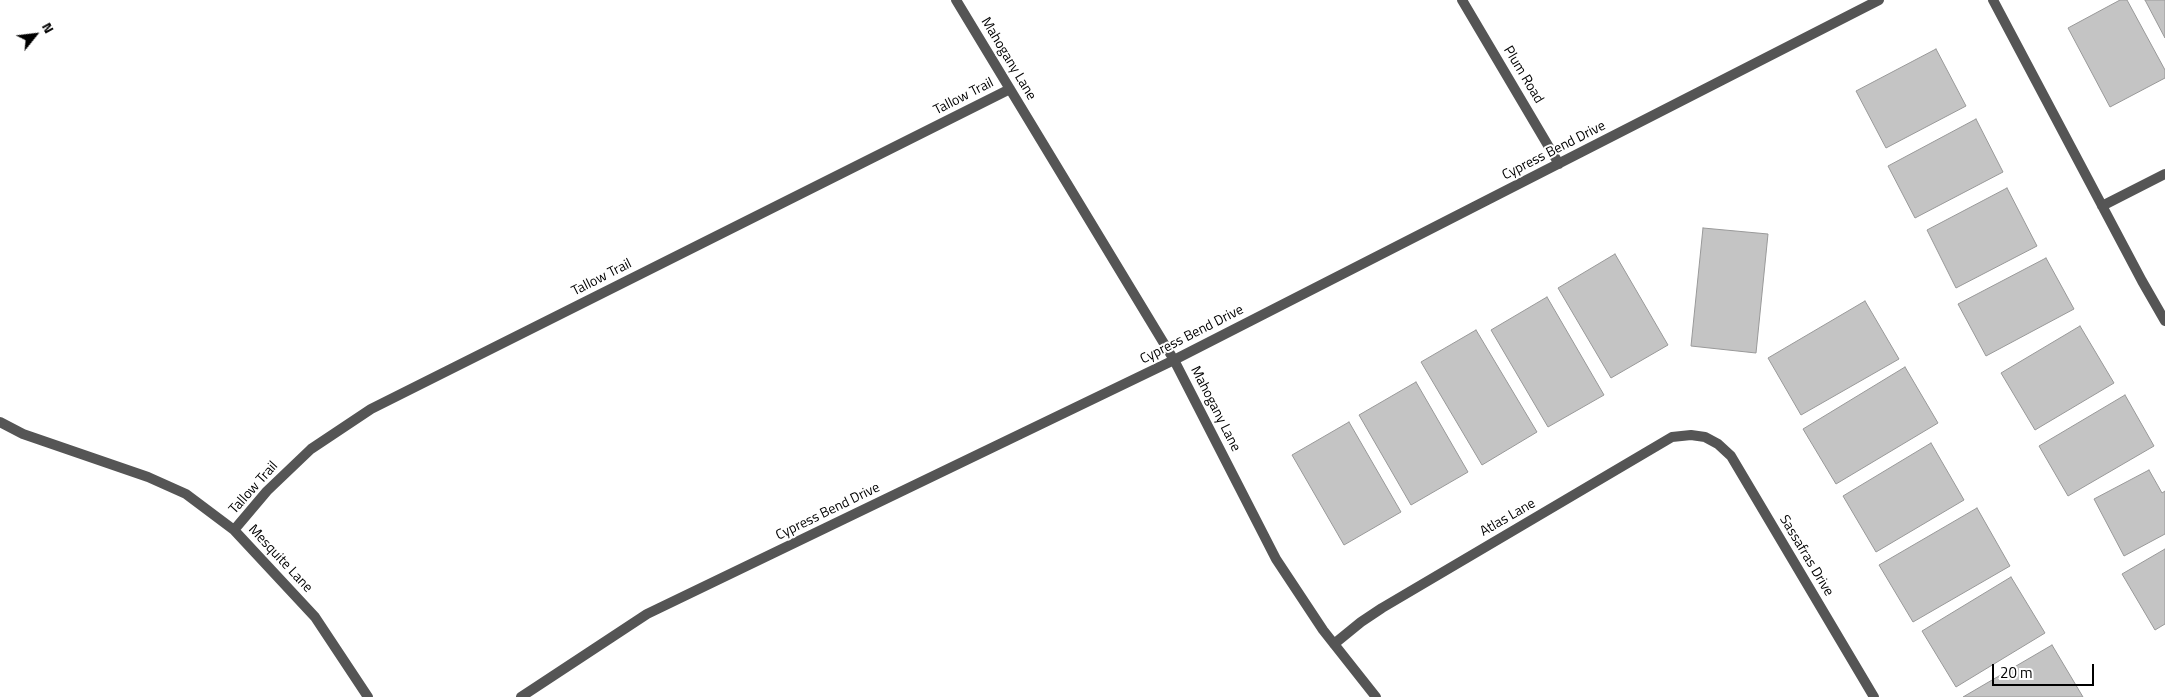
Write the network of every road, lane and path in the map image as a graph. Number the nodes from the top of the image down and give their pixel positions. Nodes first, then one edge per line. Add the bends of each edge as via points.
1 (956, 0) edge
2 (1462, 0) edge
3 (1879, 0) edge
4 (1993, 0) edge
5 (1010, 89) junction
6 (1559, 164) junction
7 (2165, 174) edge
8 (2102, 206) junction
9 (2165, 320) edge
10 (1174, 360) junction
11 (0, 422) edge
12 (1705, 437) joint
13 (234, 530) junction
14 (1334, 644) junction
15 (368, 697) edge
16 (521, 697) edge
17 (1376, 697) edge
18 (1874, 697) edge

1 - 5 street, Mahogany Lane
2 - 6 street, Plum Road
3 - 6 street, Cypress Bend Drive
4 - 8 street
5 - 10 street, Mahogany Lane
5 - 13 street, Tallow Trail via 371,409 311,449 267,491
6 - 10 street, Cypress Bend Drive
7 - 8 street
8 - 9 street
10 - 14 street, Mahogany Lane via 1276,559
10 - 16 street, Cypress Bend Drive via 647,614
11 - 13 street, Mesquite Lane via 23,434 148,477 186,494
12 - 14 street, Atlas Lane via 1691,434 1672,438 1382,608
12 - 18 street, Sassafras Drive via 1731,456
13 - 15 street, Mesquite Lane via 315,617
14 - 17 street, Mahogany Lane

